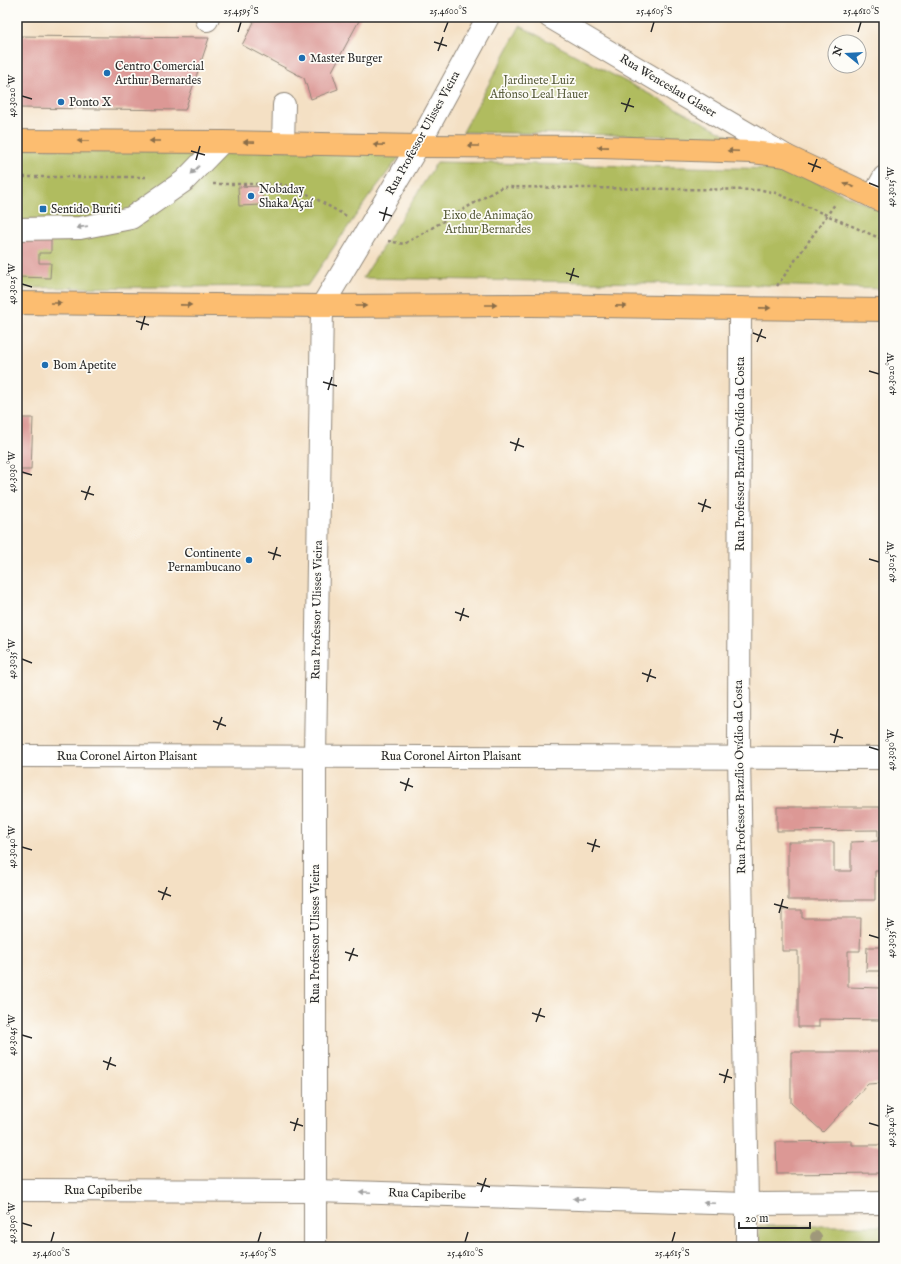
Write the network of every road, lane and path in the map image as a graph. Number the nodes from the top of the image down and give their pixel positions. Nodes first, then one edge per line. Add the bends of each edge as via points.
1 (488, 17) edge
2 (550, 17) edge
3 (284, 105) dead end
4 (17, 141) edge
5 (222, 142) junction
6 (283, 143) junction
7 (418, 146) junction
8 (786, 156) junction
9 (17, 177) edge
10 (150, 177) dead end
11 (884, 177) edge
12 (209, 184) dead end
13 (848, 185) junction
14 (878, 199) edge
15 (827, 216) junction
16 (350, 217) dead end
17 (17, 229) edge
18 (884, 240) edge
19 (391, 243) dead end
20 (17, 303) edge
21 (322, 306) junction
22 (750, 308) junction
23 (884, 310) edge
24 (17, 756) edge
25 (315, 756) junction
26 (739, 756) junction
27 (884, 758) edge
28 (17, 1190) edge
29 (315, 1190) junction
30 (884, 1203) edge
31 (748, 1204) junction
32 (315, 1247) edge
33 (747, 1247) edge

1 - 7 street, Rua Professor Ulisses Vieira
2 - 8 street, Rua Wenceslau Glaser
3 - 6 street
5 -> 4 main road
6 -> 5 main road
5 -> 17 street via 184,181 131,218 80,228
7 -> 6 main road
8 -> 7 main road via 752,152 600,147
7 - 21 street, Rua Professor Ulisses Vieira
8 - 13 main road
9 - 10 path
11 - 14 street
12 - 16 path via 279,184 295,187
14 -> 13 main road
13 - 15 path
15 - 18 path
15 - 19 path via 776,193 762,190 502,187 404,244
15 - 22 path
20 -> 21 main road
21 -> 22 main road
21 - 25 street, Rua Professor Ulisses Vieira
22 -> 23 main road
22 - 26 street, Rua Professor Brazílio Ovídio da Costa
24 - 25 street, Rua Coronel Airton Plaisant
25 - 26 street, Rua Coronel Airton Plaisant
25 - 29 street, Rua Professor Ulisses Vieira
26 - 27 street, Rua Coronel Airton Plaisant
26 - 31 street, Rua Professor Brazílio Ovídio da Costa
28 - 29 street, Rua Capiberibe
31 -> 29 street, Rua Capiberibe
29 - 32 street, Rua Professor Ulisses Vieira
30 - 31 street, Rua Capiberibe
31 - 33 street, Rua Professor Brazílio Ovídio da Costa

